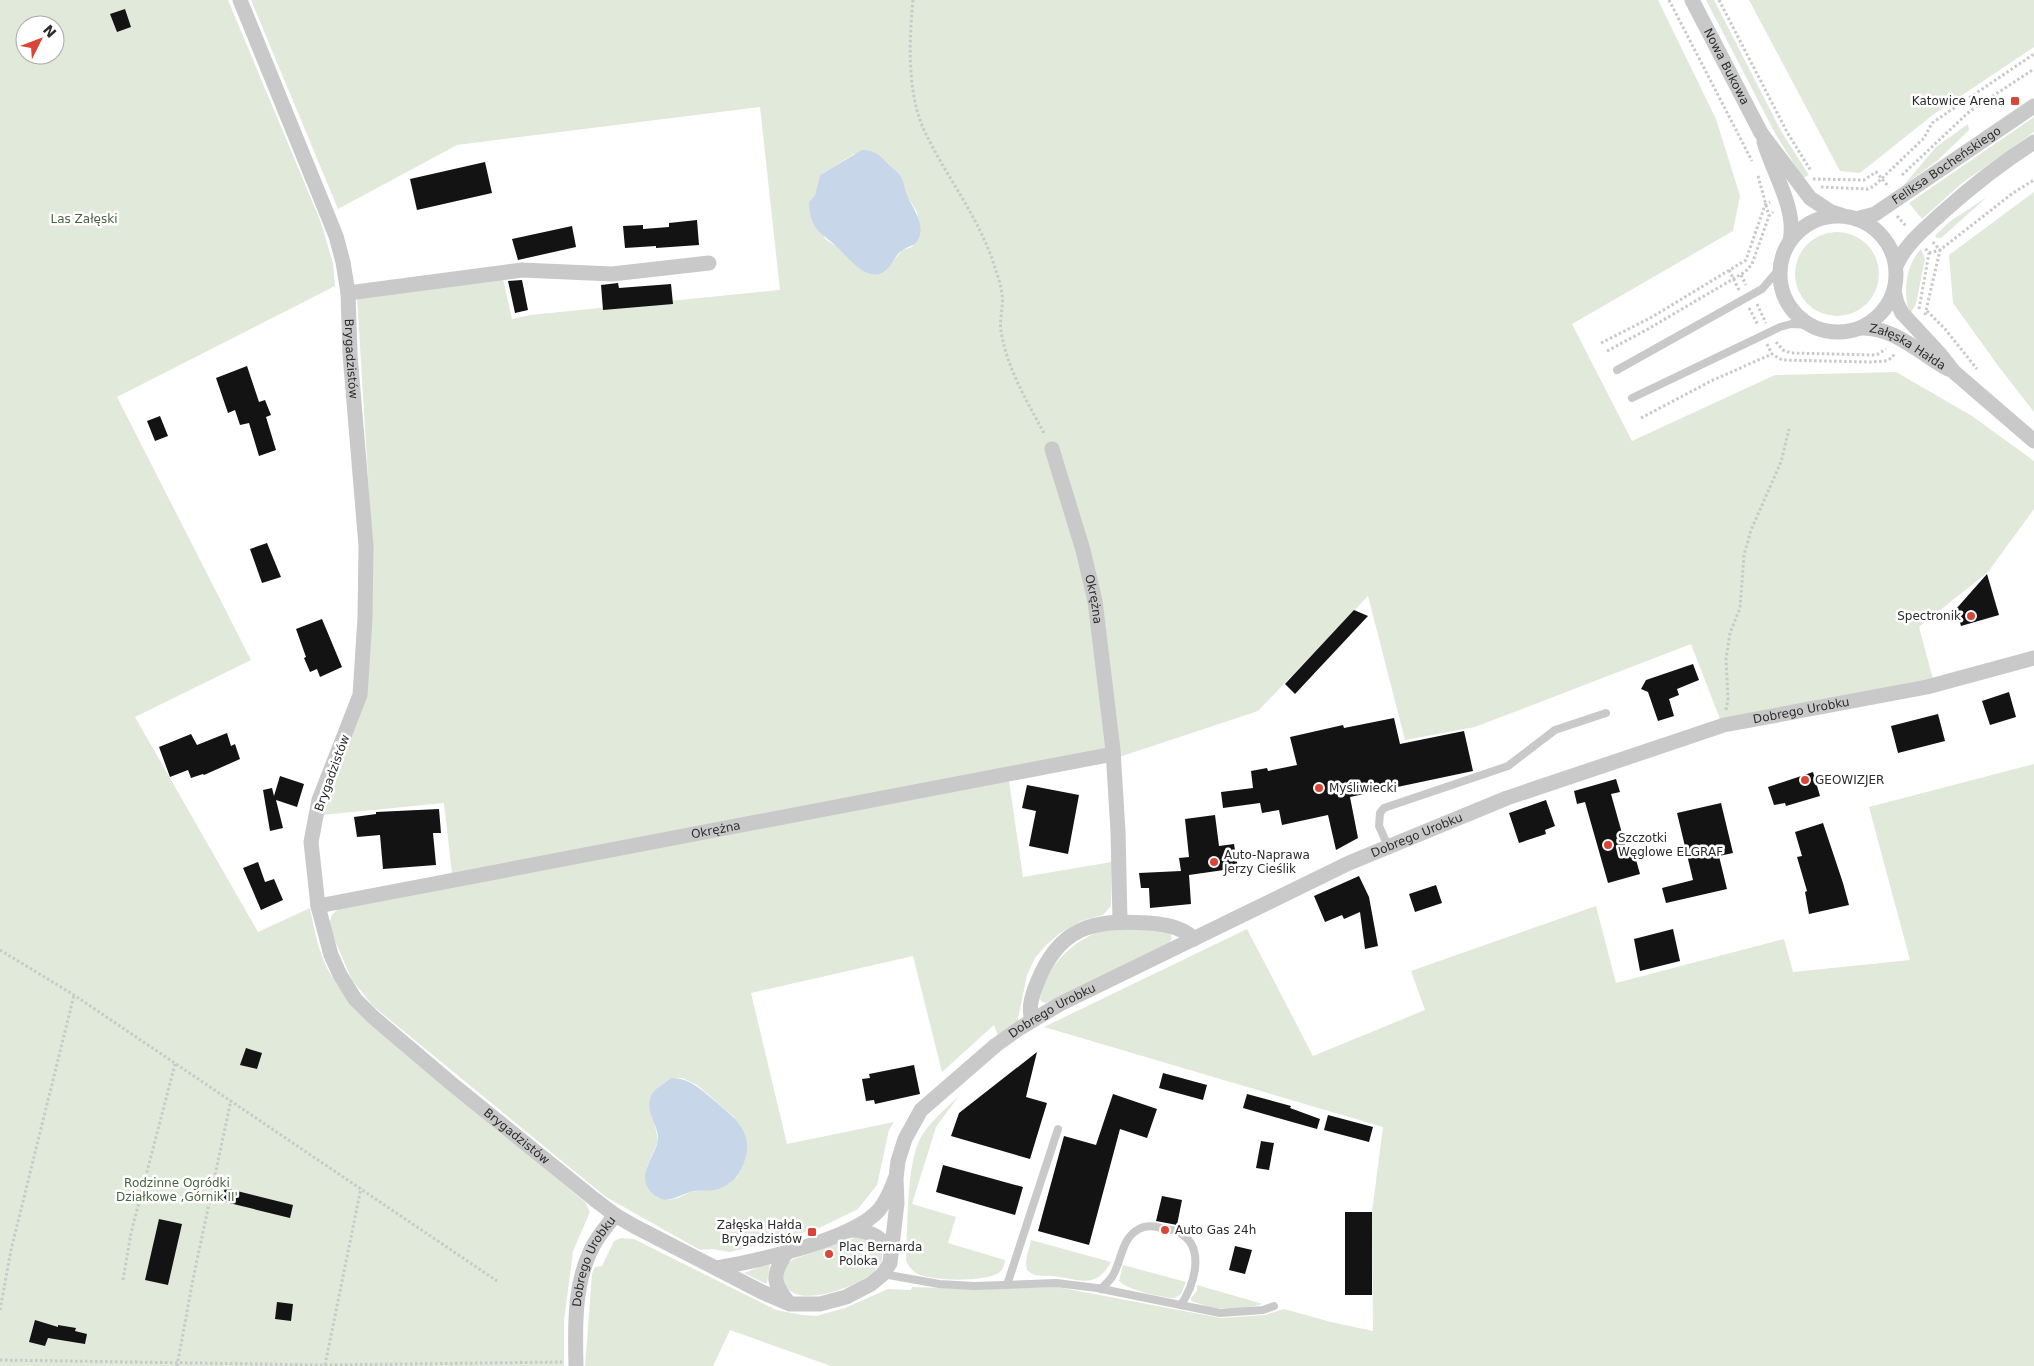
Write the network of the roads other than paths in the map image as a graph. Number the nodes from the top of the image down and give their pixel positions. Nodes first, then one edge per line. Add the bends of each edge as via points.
1 (240, 0) edge
2 (1692, 0) edge
3 (2034, 106) edge
4 (1762, 133) junction
5 (2034, 142) edge
6 (1850, 218) junction
7 (1790, 242) junction
8 (709, 263) dead end
9 (1896, 266) junction
10 (1780, 268) junction
11 (1894, 291) junction
12 (348, 293) junction
13 (1810, 325) junction
14 (1861, 328) junction
15 (1617, 370) dead end
16 (1954, 372) junction
17 (1632, 398) dead end
18 (2034, 441) edge
19 (1052, 449) road end
20 (2034, 658) edge
21 (1606, 713) dead end
22 (1113, 754) junction
23 (1388, 846) junction
24 (318, 906) junction
25 (1120, 921) junction
26 (1194, 939) junction
27 (1032, 1020) junction
28 (1058, 1129) dead end
29 (896, 1178) junction
30 (615, 1215) junction
31 (850, 1230) junction
32 (891, 1250) junction
33 (786, 1253) junction
34 (717, 1268) junction
35 (883, 1274) junction
36 (1007, 1285) junction
37 (1102, 1289) junction
38 (790, 1304) junction
39 (1181, 1305) junction
40 (1274, 1306) dead end
41 (576, 1364) edge

1 - 12 street, Brygadzistów via 336,236
2 - 4 street, Nowa Bukowa
3 - 6 street, Feliksa Bocheńskiego via 1875,214
4 - 6 street, Nowa Bukowa via 1804,190 1820,206
4 - 7 street, Nowa Bukowa via 1786,200 1791,225
5 - 9 street via 1978,181 1919,234
6 - 7 street via 1832,216 1819,219 1803,228
6 - 9 street via 1871,226 1882,237
7 - 10 street
8 - 12 street via 612,274 522,270
9 - 11 street
10 - 13 street via 1782,290 1792,311
10 - 15 lane via 1769,283 1748,297
11 - 14 street via 1882,313
11 - 16 street, Załęska Hałda via 1897,303 1912,325
12 - 24 street, Brygadzistów via 366,546 364,618 360,695 320,800 310,842
13 - 14 street via 1835,332
13 - 17 lane via 1791,324 1771,332
14 - 16 street, Załęska Hałda via 1881,329
16 - 18 street, Załęska Hałda
19 - 22 street, Okrężna via 1095,601
20 - 23 street, Dobrego Urobku via 1918,689 1724,726 1507,798
21 - 23 lane via 1555,730 1508,766 1384,808 1380,813 1379,826
22 - 24 street, Okrężna
22 - 25 street, Okrężna
23 - 26 street, Dobrego Urobku
24 - 30 street, Brygadzistów via 331,955 355,999 452,1084
25 - 26 street via 1166,924 1188,932
25 - 27 street via 1085,928 1052,954 1032,996
26 - 27 street, Dobrego Urobku
27 - 29 street, Dobrego Urobku via 981,1058 921,1110 905,1139
28 - 36 lane
29 - 31 street, Dobrego Urobku via 879,1209
29 - 32 street, Dobrego Urobku via 897,1203
30 - 34 street, Dobrego Urobku
30 - 41 street, Dobrego Urobku via 591,1249 584,1269 577,1305
31 - 32 street, Dobrego Urobku via 872,1232
31 - 33 street, Dobrego Urobku
32 - 35 street, Dobrego Urobku via 890,1263
33 - 34 street, Dobrego Urobku
33 - 38 street via 775,1278 778,1290
34 - 38 street, Dobrego Urobku
35 - 36 lane via 939,1284
35 - 38 street, Dobrego Urobku via 846,1297 820,1304
36 - 37 lane via 1056,1283
37 - 39 lane
37 - 39 lane via 1112,1278 1125,1243 1141,1228 1151,1226 1179,1232 1188,1239 1194,1251 1192,1284
39 - 40 lane via 1220,1313 1263,1310

